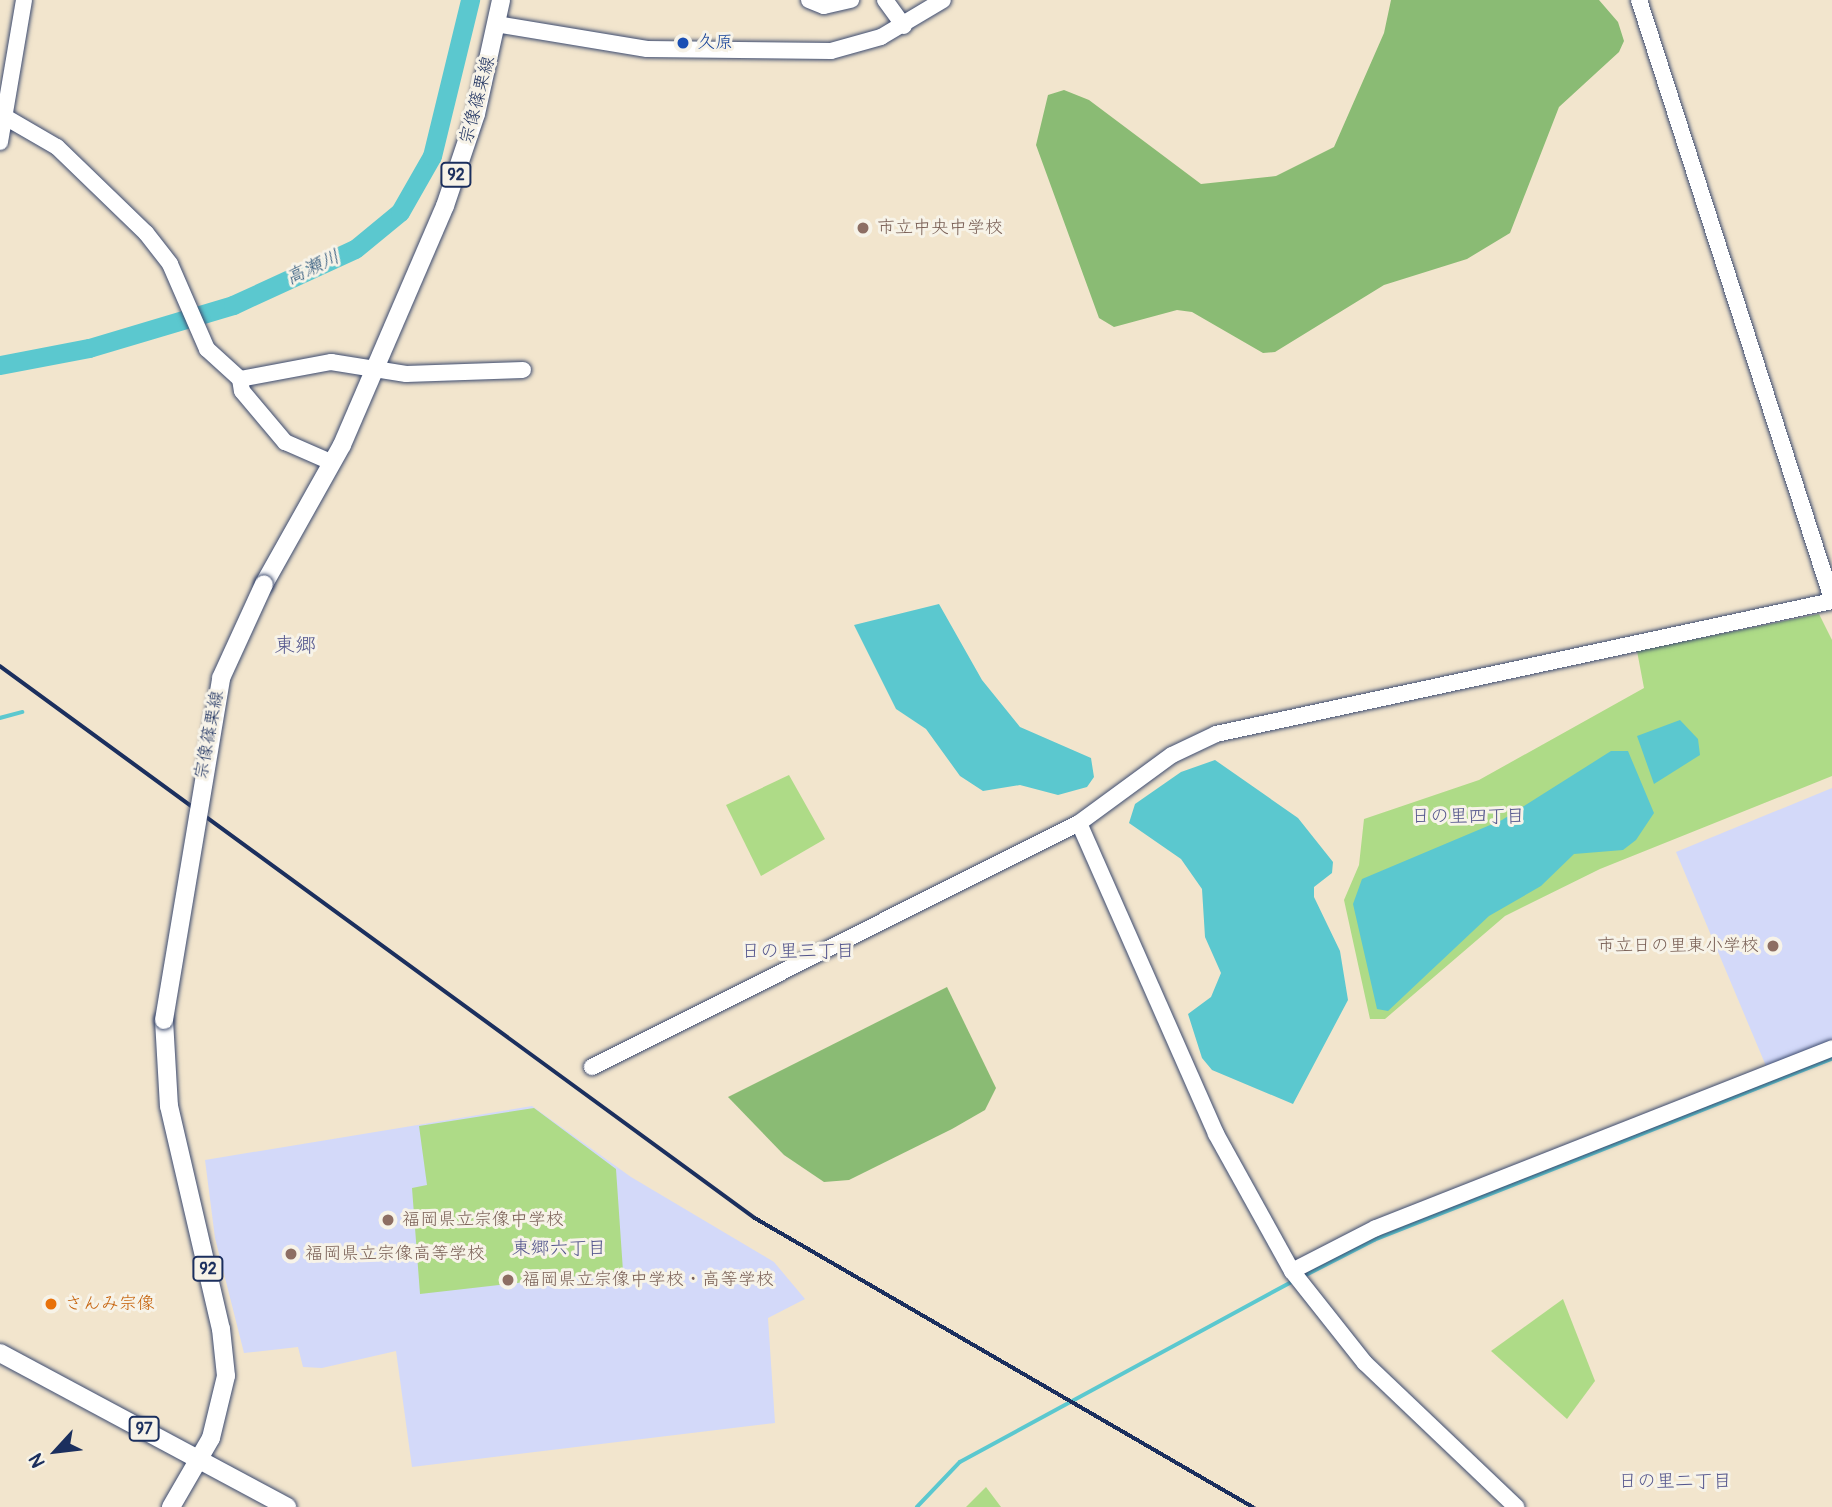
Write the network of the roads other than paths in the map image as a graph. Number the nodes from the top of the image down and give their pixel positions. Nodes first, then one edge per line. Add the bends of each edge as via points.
1 (24, 0) edge
2 (501, 0) edge
3 (810, 0) edge
4 (851, 0) edge
5 (885, 0) edge
6 (943, 0) edge
7 (1639, 0) edge
8 (496, 24) junction
9 (904, 26) junction
10 (2, 115) edge
11 (0, 142) edge
12 (376, 368) junction
13 (523, 370) dead end
14 (240, 379) junction
15 (324, 459) dead end
16 (1832, 600) edge
17 (1079, 822) junction
18 (1832, 1048) edge
19 (592, 1067) dead end
20 (1295, 1276) junction
21 (0, 1353) edge
22 (200, 1460) junction
23 (171, 1507) edge
24 (287, 1507) edge
25 (1516, 1507) edge

1 - 10 street
2 - 8 main road, 宗像篠栗線 / 92
3 - 4 street via 824,6
5 - 9 street
6 - 9 street
7 - 16 street
8 - 9 street via 647,49 806,52 856,46
8 - 12 main road, 宗像篠栗線 / 92 via 464,154
10 - 11 street
10 - 14 street via 57,147 146,233 170,264 201,337 221,366
12 - 13 street via 407,374
12 - 14 street via 299,364 269,377
12 - 22 main road, 宗像篠栗線 / 92, bridge via 324,483 264,584 218,689 164,1020 169,1106 225,1355 221,1408
14 - 15 street via 242,391 285,443
16 - 17 street via 1216,734 1171,755
17 - 19 street
17 - 20 street via 1216,1133
18 - 20 street via 1376,1228
20 - 25 street via 1408,1409
21 - 22 main road, 97
22 - 23 main road, 宗像篠栗線 / 92
22 - 24 main road, 97

